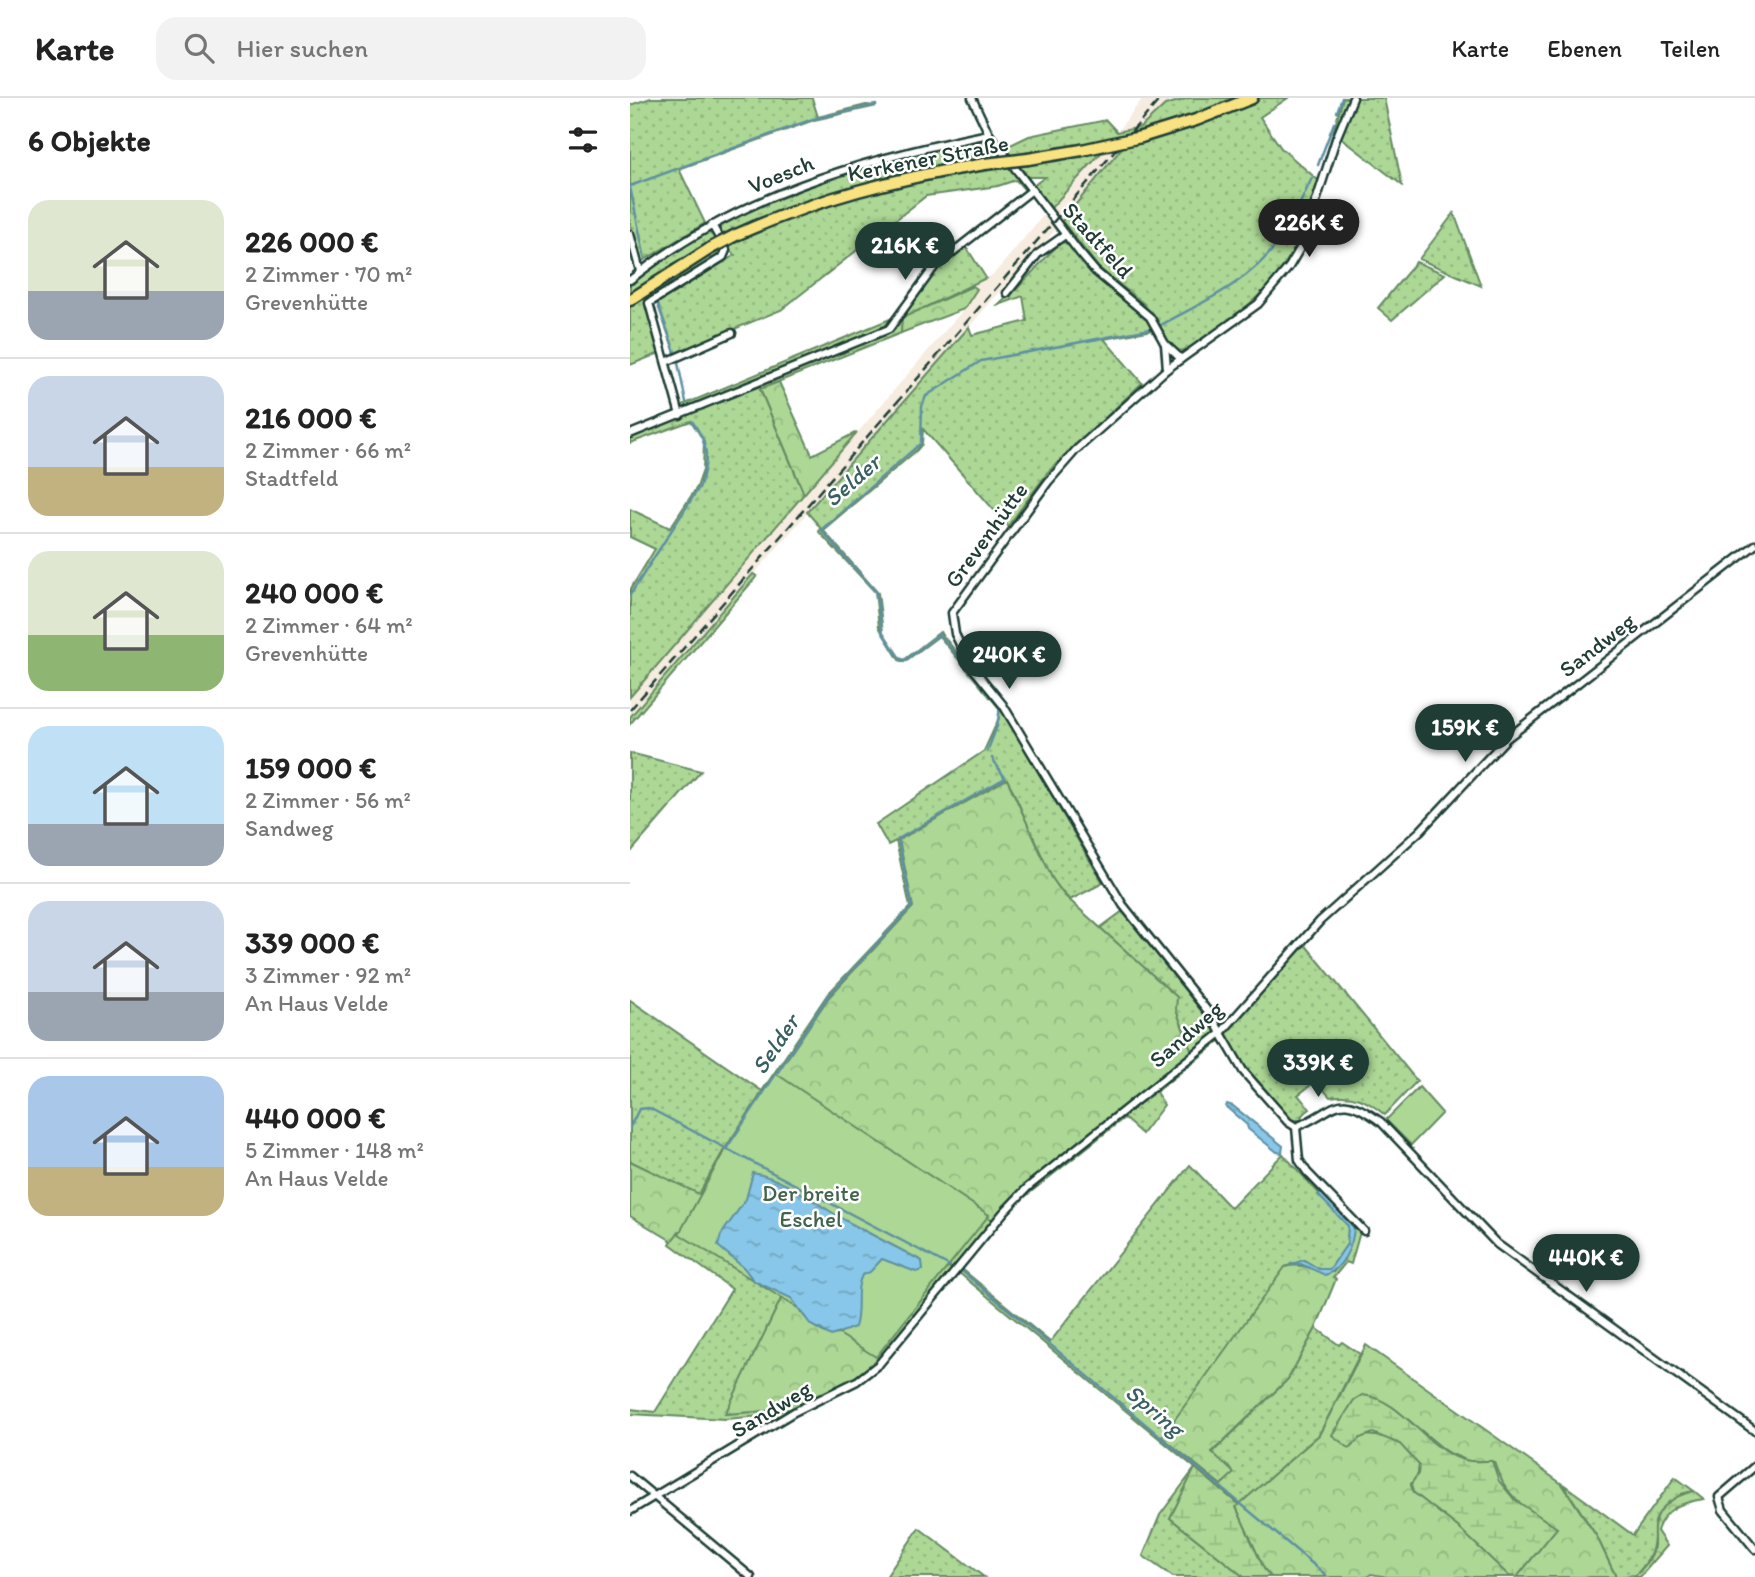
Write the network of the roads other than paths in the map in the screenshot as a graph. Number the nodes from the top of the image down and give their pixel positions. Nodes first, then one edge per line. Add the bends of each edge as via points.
1 (972, 98) edge
2 (1252, 98) edge
3 (1353, 98) edge
4 (989, 134) junction
5 (1032, 190) junction
6 (712, 225) junction
7 (630, 234) edge
8 (1065, 235) junction
9 (640, 271) junction
10 (630, 280) edge
11 (1007, 293) dead end
12 (630, 300) edge
13 (732, 333) dead end
14 (1165, 344) junction
15 (1181, 359) junction
16 (666, 362) junction
17 (1167, 369) junction
18 (680, 415) junction
19 (630, 434) edge
20 (1755, 545) edge
21 (1221, 1033) junction
22 (1296, 1127) junction
23 (1364, 1231) dead end
24 (1755, 1430) edge
25 (1755, 1466) edge
26 (630, 1476) edge
27 (656, 1497) junction
28 (630, 1511) edge
29 (1755, 1549) edge
30 (751, 1577) edge

1 - 4 street, Stadtfeld
2 - 12 main road, Kerkener Straße, bridge via 1141,137 897,179 838,194 736,235
3 - 15 street, Grevenhütte via 1302,245 1289,267 1258,304
4 - 5 street, Stadtfeld
4 - 6 street, Voesch via 831,172 746,206
5 - 8 street, Stadtfeld
5 - 18 street via 935,265 889,329
6 - 9 street, Voesch
6 - 16 street via 726,250 723,257 649,303
7 - 9 street
8 - 11 street via 1038,254
8 - 14 street, Stadtfeld via 1095,271 1150,317
9 - 10 street, Voesch
13 - 16 street
14 - 15 street, Stadtfeld
14 - 17 street, Stadtfeld
15 - 17 street, Grevenhütte
16 - 18 street
17 - 21 street, Grevenhütte via 1076,450 952,614 968,663 1003,705 1105,877
18 - 19 street
20 - 21 street, Sandweg via 1506,739 1420,831 1320,921
21 - 22 street via 1243,1071
21 - 27 street, Sandweg via 1028,1187 879,1364
22 - 23 street via 1299,1160
22 - 24 street via 1335,1104 1364,1110 1381,1122 1497,1244
25 - 29 street via 1719,1497 1723,1510
26 - 27 street
27 - 28 street
27 - 30 street

